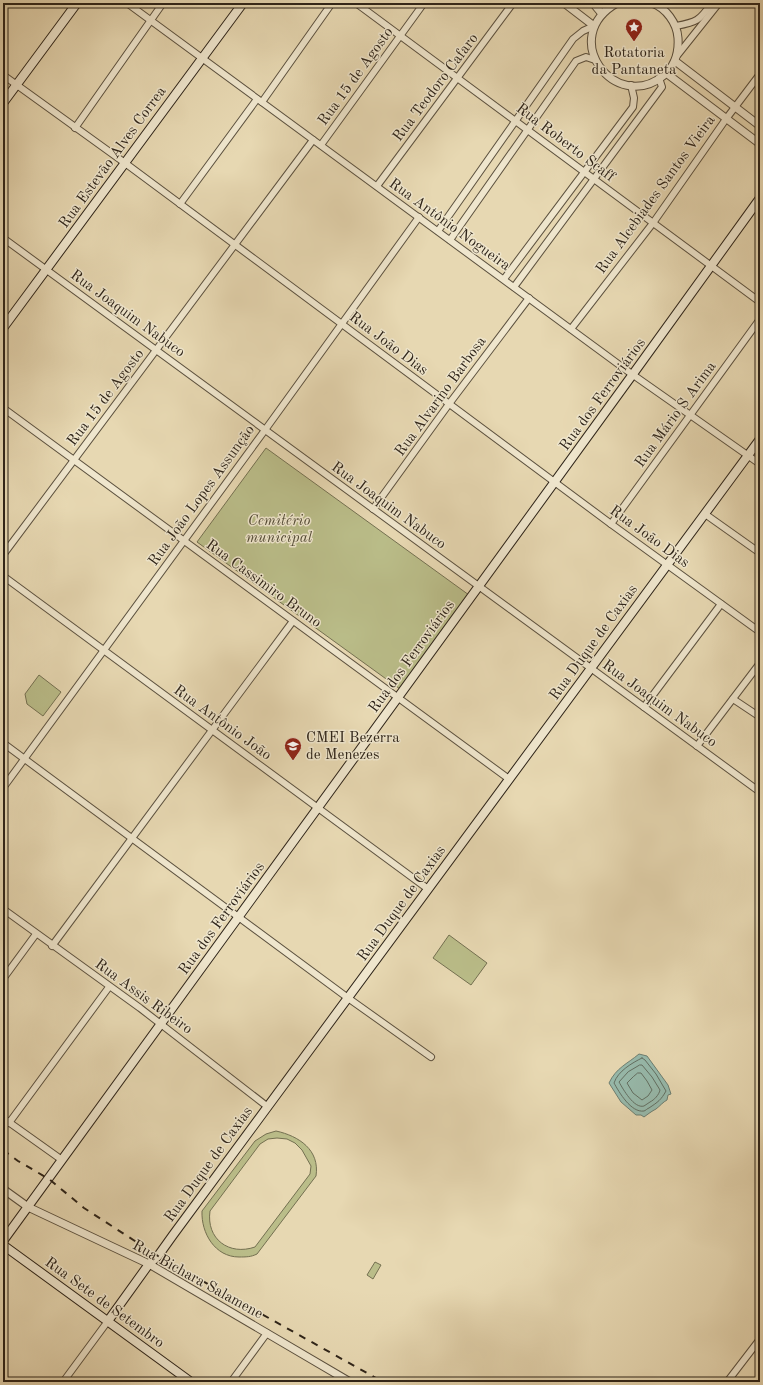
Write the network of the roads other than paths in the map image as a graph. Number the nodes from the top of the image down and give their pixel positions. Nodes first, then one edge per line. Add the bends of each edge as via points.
1 (66, 3) edge
2 (127, 3) edge
3 (163, 3) edge
4 (243, 3) edge
5 (332, 3) edge
6 (356, 3) edge
7 (424, 3) edge
8 (514, 3) edge
9 (564, 3) edge
10 (593, 3) edge
11 (617, 3) edge
12 (652, 3) edge
13 (712, 3) edge
14 (719, 3) edge
15 (75, 6) edge
16 (604, 9) edge
17 (151, 21) junction
18 (594, 26) junction
19 (676, 26) junction
20 (400, 36) junction
21 (202, 58) junction
22 (675, 59) junction
23 (595, 60) junction
24 (666, 74) junction
25 (760, 74) edge
26 (3, 75) edge
27 (458, 78) junction
28 (660, 78) junction
29 (16, 85) junction
30 (631, 85) junction
31 (260, 100) junction
32 (3, 103) edge
33 (736, 107) junction
34 (726, 119) junction
35 (516, 121) junction
36 (760, 126) edge
37 (75, 128) junction
38 (527, 130) junction
39 (314, 140) junction
40 (760, 144) edge
41 (321, 145) junction
42 (125, 163) junction
43 (584, 172) junction
44 (594, 179) junction
45 (377, 186) junction
46 (760, 198) edge
47 (180, 204) junction
48 (419, 217) junction
49 (653, 223) junction
50 (438, 231) junction
51 (3, 238) edge
52 (450, 240) junction
53 (235, 245) junction
54 (711, 266) junction
55 (46, 270) junction
56 (504, 279) junction
57 (514, 287) junction
58 (529, 298) junction
59 (760, 302) edge
60 (760, 319) edge
61 (342, 324) junction
62 (3, 328) edge
63 (571, 329) junction
64 (156, 350) junction
65 (633, 374) junction
66 (449, 404) junction
67 (3, 408) edge
68 (690, 415) junction
69 (265, 430) junction
70 (760, 439) edge
71 (748, 455) junction
72 (74, 460) junction
73 (760, 464) edge
74 (555, 482) junction
75 (373, 509) junction
76 (705, 514) junction
77 (611, 524) junction
78 (184, 541) junction
79 (760, 553) edge
80 (3, 555) edge
81 (668, 565) junction
82 (3, 576) edge
83 (479, 586) junction
84 (721, 604) junction
85 (293, 621) junction
86 (760, 632) edge
87 (104, 650) junction
88 (760, 663) edge
89 (591, 668) junction
90 (398, 698) junction
91 (733, 699) junction
92 (644, 707) junction
93 (760, 717) edge
94 (212, 730) junction
95 (3, 743) edge
96 (697, 746) junction
97 (24, 758) junction
98 (509, 779) junction
99 (3, 788) edge
100 (760, 792) edge
101 (318, 808) junction
102 (132, 838) junction
103 (428, 889) junction
104 (3, 909) edge
105 (239, 917) junction
106 (36, 934) junction
107 (52, 946) junction
108 (3, 979) edge
109 (109, 986) junction
110 (348, 998) junction
111 (161, 1025) junction
112 (431, 1057) dead end
113 (268, 1107) junction
114 (3, 1118) edge
115 (9, 1123) junction
116 (62, 1160) junction
117 (3, 1189) edge
118 (28, 1207) junction
119 (3, 1241) edge
120 (3, 1245) edge
121 (148, 1264) junction
122 (108, 1321) junction
123 (267, 1334) junction
124 (760, 1339) edge
125 (62, 1382) edge
126 (191, 1382) edge
127 (231, 1382) edge
128 (350, 1382) edge
129 (728, 1382) edge

1 - 15 street
2 - 17 street, Rua Antônio Nogueira
3 - 17 street
4 - 21 main road, Rua Estevão Alves Correa
5 - 31 street
6 - 20 street, Rua Roberto Scaff
7 - 20 street, Rua 15 de Agosto
8 - 27 street, Rua Teodoro Cafaro
9 - 18 street
10 - 16 street
11 - 16 street
12 - 19 street via 668,14
13 - 19 street via 702,18
14 - 22 street
15 - 29 main road
16 - 18 street
17 - 21 street, Rua Antônio Nogueira
17 - 37 street
18 - 23 street via 592,49
18 - 35 street via 573,40
19 - 22 street via 679,44
20 - 27 street, Rua Roberto Scaff
20 - 41 street, Rua 15 de Agosto
21 - 31 street, Rua Antônio Nogueira
21 - 42 main road, Rua Estevão Alves Correa
22 - 24 street
22 - 33 street
23 - 30 street via 609,77
23 - 38 street via 586,57 576,61
24 - 28 street
24 - 34 street
25 - 33 street, Rua Alcebiades Santos Vieira
26 - 29 street, Rua João Dias
27 - 35 street, Rua Roberto Scaff
27 - 45 street, Rua Teodoro Cafaro
28 - 30 street via 646,84
28 - 44 street via 662,87
29 - 32 main road
29 - 37 street, Rua João Dias
30 - 43 street via 633,107
31 - 39 street, Rua Antônio Nogueira
31 - 47 street
33 - 34 street, Rua Alcebiades Santos Vieira
33 - 36 street
34 - 40 street
34 - 49 street, Rua Alcebiades Santos Vieira
35 - 38 street, Rua Roberto Scaff
35 - 50 street
37 - 42 street, Rua João Dias
38 - 43 street, Rua Roberto Scaff
38 - 52 street
39 - 41 street, Rua Antônio Nogueira
39 - 53 street, Rua 15 de Agosto
41 - 45 street, Rua Antônio Nogueira
42 - 47 street, Rua João Dias
42 - 55 main road, Rua Estevão Alves Correa
43 - 44 street, Rua Roberto Scaff
43 - 56 street
44 - 49 street, Rua Roberto Scaff
44 - 57 street
45 - 48 street, Rua Antônio Nogueira
46 - 54 main road, Rua dos Ferroviários
47 - 53 street, Rua João Dias
48 - 50 street, Rua Antônio Nogueira
48 - 61 street, Rua João Lopes Assunção
49 - 54 street, Rua Roberto Scaff
49 - 63 street, Rua Alcebiades Santos Vieira
50 - 52 street, Rua Antônio Nogueira
51 - 55 street, Rua Joaquim Nabuco
52 - 56 street, Rua Antônio Nogueira
53 - 61 street, Rua João Dias
53 - 64 street, Rua 15 de Agosto
54 - 59 street, Rua Roberto Scaff
54 - 65 main road, Rua dos Ferroviários
55 - 62 main road, Rua Estevão Alves Correa
55 - 64 street, Rua Joaquim Nabuco
56 - 57 street, Rua Antônio Nogueira
57 - 58 street, Rua Antônio Nogueira
58 - 63 street, Rua Antônio Nogueira
58 - 66 street, Rua Alvarino Barbosa
60 - 68 street, Rua Mário S Arima
61 - 66 street, Rua João Dias
61 - 69 street, Rua João Lopes Assunção
63 - 65 street, Rua Antônio Nogueira
64 - 69 street, Rua Joaquim Nabuco
64 - 72 street, Rua 15 de Agosto
65 - 68 street, Rua Antônio Nogueira
65 - 74 main road, Rua dos Ferroviários
66 - 74 street, Rua João Dias
66 - 75 street, Rua Alvarino Barbosa
67 - 72 street, Rua Cassimiro Bruno
68 - 71 street, Rua Antônio Nogueira
68 - 77 street, Rua Mário S Arima
69 - 75 street, Rua Joaquim Nabuco
69 - 78 street, Rua João Lopes Assunção
70 - 71 main road, Rua Duque de Caxias
71 - 73 street, Rua Antônio Nogueira
71 - 76 main road, Rua Duque de Caxias
72 - 78 street, Rua Cassimiro Bruno
72 - 80 street, Rua 15 de Agosto
74 - 77 street, Rua João Dias
74 - 83 main road, Rua dos Ferroviários
75 - 83 street, Rua Joaquim Nabuco
76 - 79 street
76 - 81 main road, Rua Duque de Caxias
77 - 81 street, Rua João Dias
78 - 85 street, Rua Cassimiro Bruno
78 - 87 street, Rua João Lopes Assunção
81 - 84 street, Rua João Dias
81 - 89 main road, Rua Duque de Caxias
82 - 87 street, Rua Antônio João
83 - 89 street, Rua Joaquim Nabuco
83 - 90 main road, Rua dos Ferroviários
84 - 86 street, Rua João Dias
84 - 92 street
85 - 90 street, Rua Cassimiro Bruno
85 - 94 street
87 - 94 street, Rua Antônio João
87 - 97 street, Rua João Lopes Assunção
88 - 91 street
89 - 92 street, Rua Joaquim Nabuco
89 - 98 main road, Rua Duque de Caxias
90 - 98 street, Rua Cassimiro Bruno
90 - 101 main road, Rua dos Ferroviários
91 - 93 street
91 - 96 street
92 - 96 street, Rua Joaquim Nabuco
94 - 101 street, Rua Antônio João
94 - 102 street
95 - 97 street
96 - 100 street, Rua Joaquim Nabuco
97 - 99 street, Rua João Lopes Assunção
97 - 102 street
98 - 103 main road, Rua Duque de Caxias
101 - 103 street, Rua Antônio João
101 - 105 main road, Rua dos Ferroviários
102 - 105 street
102 - 107 street
103 - 110 main road, Rua Duque de Caxias
104 - 106 street, Rua Assis Ribeiro
105 - 110 street
105 - 111 main road, Rua dos Ferroviários
106 - 107 street, Rua Assis Ribeiro
106 - 108 street
107 - 109 street, Rua Assis Ribeiro
109 - 111 street, Rua Assis Ribeiro
109 - 115 street
110 - 112 street
110 - 113 main road, Rua Duque de Caxias
111 - 113 street, Rua Assis Ribeiro
111 - 116 main road, Rua dos Ferroviários
113 - 121 main road, Rua Duque de Caxias via 158,1256
114 - 115 street
115 - 116 street
116 - 118 main road, Rua dos Ferroviários
117 - 118 street, Rua Bichara Salamene
118 - 119 main road
118 - 121 street, Rua Bichara Salamene
120 - 122 main road, Rua Sete de Setembro
121 - 122 main road, Rua Duque de Caxias
121 - 123 street, Rua Bichara Salamene
122 - 125 street, Rua Duque de Caxias
122 - 126 main road, Rua Sete de Setembro
123 - 127 street
123 - 128 street, Rua Bichara Salamene
124 - 129 street

